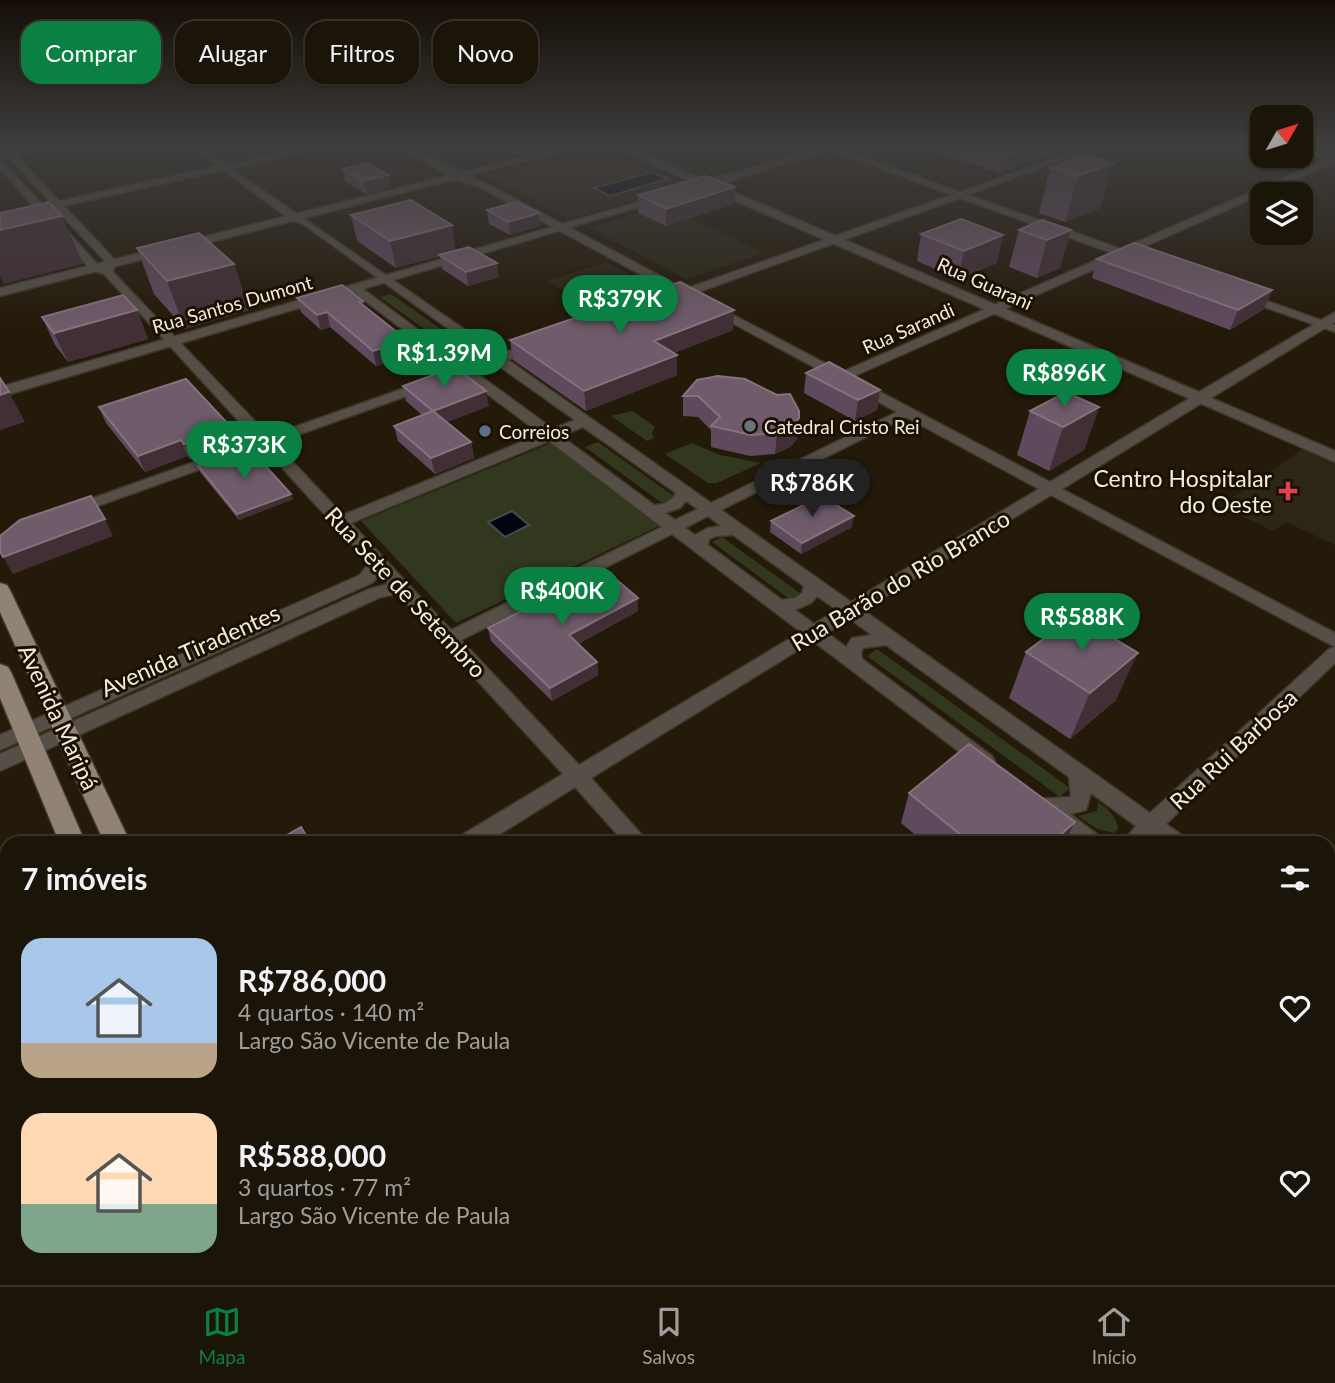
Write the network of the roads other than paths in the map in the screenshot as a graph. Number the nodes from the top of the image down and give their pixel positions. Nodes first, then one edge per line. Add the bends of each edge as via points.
1 (53, 206) edge
2 (59, 206) edge
3 (283, 206) edge
4 (287, 206) edge
5 (347, 206) edge
6 (521, 206) edge
7 (635, 206) edge
8 (760, 206) edge
9 (929, 206) edge
10 (990, 206) edge
11 (1227, 206) edge
12 (41, 208) junction
13 (0, 218) edge
14 (302, 218) junction
15 (561, 228) junction
16 (837, 239) junction
17 (1121, 253) junction
18 (1146, 261) edge
19 (110, 267) junction
20 (95, 268) junction
21 (385, 279) junction
22 (355, 288) junction
23 (401, 291) junction
24 (0, 292) edge
25 (685, 293) junction
26 (1234, 293) edge
27 (370, 300) junction
28 (660, 302) edge
29 (995, 309) junction
30 (1331, 323) edge
31 (173, 341) junction
32 (549, 341) edge
33 (469, 356) junction
34 (497, 359) junction
35 (518, 374) junction
36 (842, 377) junction
37 (484, 385) junction
38 (0, 392) edge
39 (1200, 398) junction
40 (568, 410) junction
41 (907, 411) junction
42 (534, 423) junction
43 (550, 435) junction
44 (581, 437) junction
45 (265, 442) junction
46 (1335, 457) edge
47 (1052, 489) junction
48 (684, 492) junction
49 (649, 509) junction
50 (709, 510) junction
51 (63, 513) edge
52 (340, 522) junction
53 (673, 527) junction
54 (737, 530) junction
55 (701, 548) junction
56 (378, 562) junction
57 (812, 584) junction
58 (402, 589) junction
59 (0, 590) edge
60 (358, 592) junction
61 (777, 605) junction
62 (850, 610) junction
63 (813, 632) junction
64 (449, 638) junction
65 (890, 639) junction
66 (1335, 641) edge
67 (1335, 653) edge
68 (854, 663) junction
69 (0, 672) edge
70 (46, 689) junction
71 (13, 703) junction
72 (62, 725) junction
73 (29, 740) junction
74 (0, 743) edge
75 (0, 763) edge
76 (80, 763) junction
77 (999, 772) edge
78 (1079, 773) junction
79 (576, 775) junction
80 (45, 779) junction
81 (1152, 825) junction
82 (70, 836) edge
83 (114, 836) edge
84 (478, 836) edge
85 (633, 836) edge
86 (1084, 836) edge
87 (1140, 836) edge
88 (1167, 836) edge

1 - 12 street
2 - 19 street
3 - 14 street
4 - 14 street
5 - 14 street
6 - 15 street
7 - 15 street, Rua Santos Dumont
8 - 16 street, Rua Guarani
9 - 16 street
10 - 17 street
11 - 17 street, Rua Sarandi
12 - 13 street
12 - 20 street
14 - 19 street
14 - 21 street
15 - 21 street, Rua Santos Dumont
15 - 25 street
16 - 25 street
16 - 29 street, Rua Guarani
17 - 18 street
17 - 29 street, Rua Sarandi
19 - 20 street
19 - 31 street, Rua Sete de Setembro
20 - 24 street
21 - 22 street, Rua Santos Dumont
21 - 23 street
22 - 27 street
22 - 31 street, Rua Santos Dumont
23 - 27 street via 381,291
23 - 33 street
25 - 28 street
25 - 36 street
26 - 30 street
27 - 33 street via 445,356
29 - 36 street, Rua Sarandi
29 - 39 street, Rua Guarani
30 - 39 street, Rua Barão do Rio Branco
31 - 38 street, Rua Santos Dumont
31 - 45 street, Rua Sete de Setembro
32 - 34 street
33 - 34 street
33 - 34 street
33 - 37 street
33 - 45 street
34 - 35 street
35 - 37 street via 492,376
35 - 40 street
36 - 41 street
37 - 42 street
39 - 46 street, Rua Guarani
39 - 47 street, Rua Barão do Rio Branco
40 - 42 street via 558,421
40 - 44 street
41 - 47 street
41 - 50 street
42 - 43 street
43 - 44 street
43 - 44 street
43 - 52 street
44 - 48 street via 605,436
44 - 49 street
45 - 51 street
45 - 52 street, Rua Sete de Setembro
47 - 62 street, Rua Barão do Rio Branco
47 - 66 street
48 - 49 street via 675,506
48 - 50 street
49 - 53 street
50 - 53 street
50 - 54 street
52 - 56 street, Rua Sete de Setembro
53 - 55 street
53 - 64 street
54 - 55 street via 710,533 702,537
54 - 57 street
55 - 61 street
56 - 58 street, Rua Sete de Setembro
56 - 60 street, Avenida Tiradentes
57 - 61 street via 810,595 800,603
57 - 62 street
58 - 60 street, Avenida Tiradentes
58 - 64 street, Rua Sete de Setembro
59 - 70 main road, Avenida Maripá
60 - 72 street, Avenida Tiradentes
61 - 63 street
62 - 63 street, Rua Barão do Rio Branco
62 - 65 street
63 - 68 street
63 - 79 street, Rua Barão do Rio Branco
64 - 79 street, Rua Sete de Setembro
65 - 68 street via 858,642 852,652
65 - 78 street
67 - 81 street, Rua Rui Barbosa
68 - 77 street
69 - 71 main road, Avenida Maripá
70 - 71 main road via 24,704
70 - 72 main road, Avenida Maripá
71 - 73 main road, Avenida Maripá
72 - 73 street, Avenida Tiradentes
72 - 76 main road, Avenida Maripá
73 - 74 street, Avenida Tiradentes
73 - 75 street, Avenida Tiradentes
73 - 80 main road, Avenida Maripá
76 - 80 main road via 68,760 55,766
76 - 83 main road, Avenida Maripá
78 - 81 street
78 - 86 street via 1079,804 1063,807 1038,801
79 - 84 street, Rua Barão do Rio Branco
79 - 85 street, Rua Sete de Setembro
80 - 82 main road, Avenida Maripá
81 - 87 street, Rua Rui Barbosa
81 - 88 street

